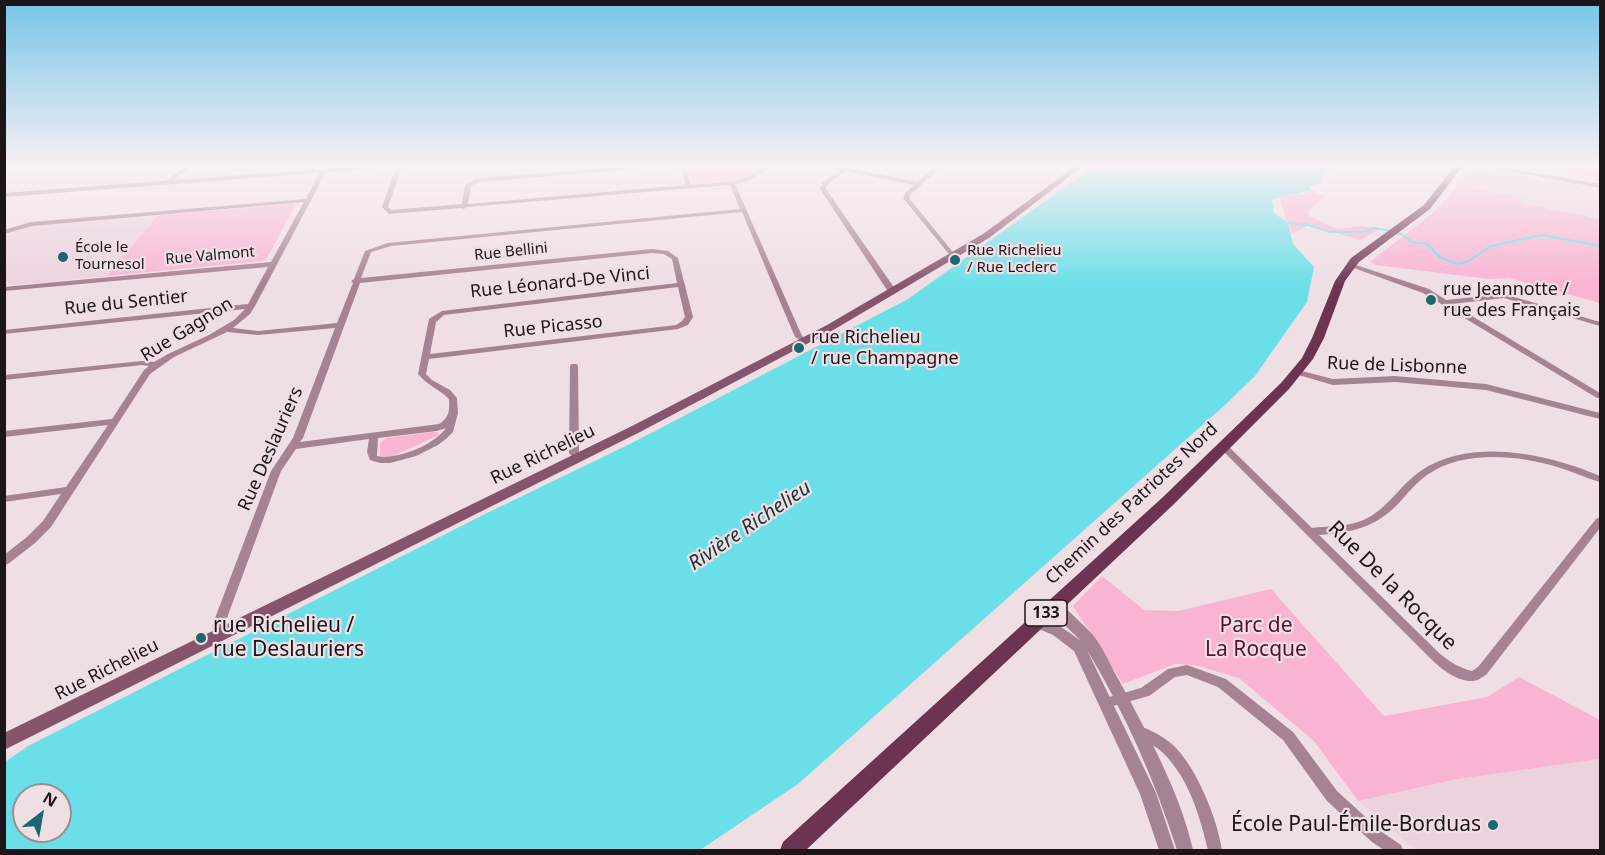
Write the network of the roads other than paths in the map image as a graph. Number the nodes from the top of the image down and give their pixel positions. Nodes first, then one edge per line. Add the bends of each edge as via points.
1 (227, 207) edge
2 (305, 207) edge
3 (385, 207) edge
4 (464, 207) edge
5 (743, 207) edge
6 (835, 207) edge
7 (913, 207) edge
8 (1025, 207) edge
9 (1426, 207) edge
10 (744, 210) junction
11 (4, 232) edge
12 (956, 255) junction
13 (274, 264) junction
14 (1350, 265) junction
15 (355, 281) junction
16 (681, 285) junction
17 (4, 289) edge
18 (895, 290) junction
19 (1447, 302) junction
20 (251, 306) junction
21 (1600, 324) edge
22 (339, 325) junction
23 (224, 328) junction
24 (4, 332) edge
25 (805, 341) junction
26 (425, 357) junction
27 (156, 365) junction
28 (574, 366) dead end
29 (1298, 372) junction
30 (4, 378) edge
31 (1600, 396) edge
32 (1600, 416) edge
33 (452, 418) junction
34 (115, 421) junction
35 (4, 434) edge
36 (375, 436) junction
37 (294, 446) junction
38 (1224, 447) junction
39 (578, 458) junction
40 (1600, 479) edge
41 (69, 490) junction
42 (4, 499) edge
43 (1600, 521) edge
44 (1309, 532) junction
45 (4, 561) edge
46 (1054, 606) junction
47 (1037, 622) junction
48 (220, 633) junction
49 (1122, 699) junction
50 (1106, 703) junction
51 (1135, 730) junction
52 (4, 742) edge
53 (791, 850) edge
54 (1167, 850) edge
55 (1185, 850) edge
56 (1215, 850) edge
57 (1396, 850) edge

1 - 11 street via 46,222
2 - 13 street, Rue Gagnon
3 - 4 street via 399,212
5 - 10 street
6 - 18 street
7 - 12 street
8 - 12 main road, Rue Richelieu
9 - 14 main road, Chemin des Patriotes Nord / 133 via 1362,252
10 - 15 street, Rue Deslauriers via 390,244 366,253
10 - 25 street via 799,337
12 - 18 main road, Rue Richelieu
13 - 17 street, Rue Valmont
13 - 20 street, Rue Gagnon
14 - 19 street
14 - 29 main road, Chemin des Patriotes Nord / 133 via 1318,338
15 - 16 street, Rue Bellini via 652,251 669,253 675,258
15 - 22 street, Rue Deslauriers
16 - 26 street, Rue Léonard-De Vinci via 442,313 432,321
16 - 26 street, Rue Picasso via 689,317 683,325
18 - 25 main road, Rue Richelieu
19 - 21 street via 1504,296
19 - 31 street
20 - 23 street, Rue Gagnon
20 - 24 street, Rue du Sentier
22 - 23 street via 258,333
22 - 37 street, Rue Deslauriers
23 - 27 street, Rue Gagnon
25 - 39 main road, Rue Richelieu
26 - 33 street via 423,376 451,396
27 - 30 street via 142,363
27 - 34 street, Rue Gagnon via 144,376
28 - 39 street via 574,453
29 - 32 street, Rue de Lisbonne via 1333,382 1395,379 1477,386
29 - 38 main road, Chemin des Patriotes Nord / 133
33 - 36 street via 440,427
33 - 36 street via 450,430 441,439 393,460 373,458
34 - 35 street
34 - 41 street, Rue Gagnon
36 - 37 street
37 - 48 street, Rue Deslauriers via 276,471 218,626
38 - 44 street, Rue De la Rocque
38 - 46 main road, Chemin des Patriotes Nord / 133
39 - 48 main road, Rue Richelieu
40 - 44 street via 1516,456 1467,456 1426,472 1372,520 1357,526
41 - 42 street
41 - 45 street, Rue Gagnon via 43,529
43 - 44 street, Rue De la Rocque via 1482,671 1474,676 1456,672 1435,656
46 - 47 main road, Chemin des Patriotes Nord / 133
46 - 49 street via 1088,639
47 - 50 street via 1058,631 1079,647
47 - 53 main road, Chemin des Patriotes Nord / 133
48 - 52 main road, Rue Richelieu
49 - 50 street
49 - 51 street
49 - 57 street via 1145,692 1172,673 1186,670 1222,683 1288,736 1332,796
50 - 54 street via 1148,793
51 - 55 street via 1166,795
51 - 56 street via 1167,748 1176,759 1187,776

